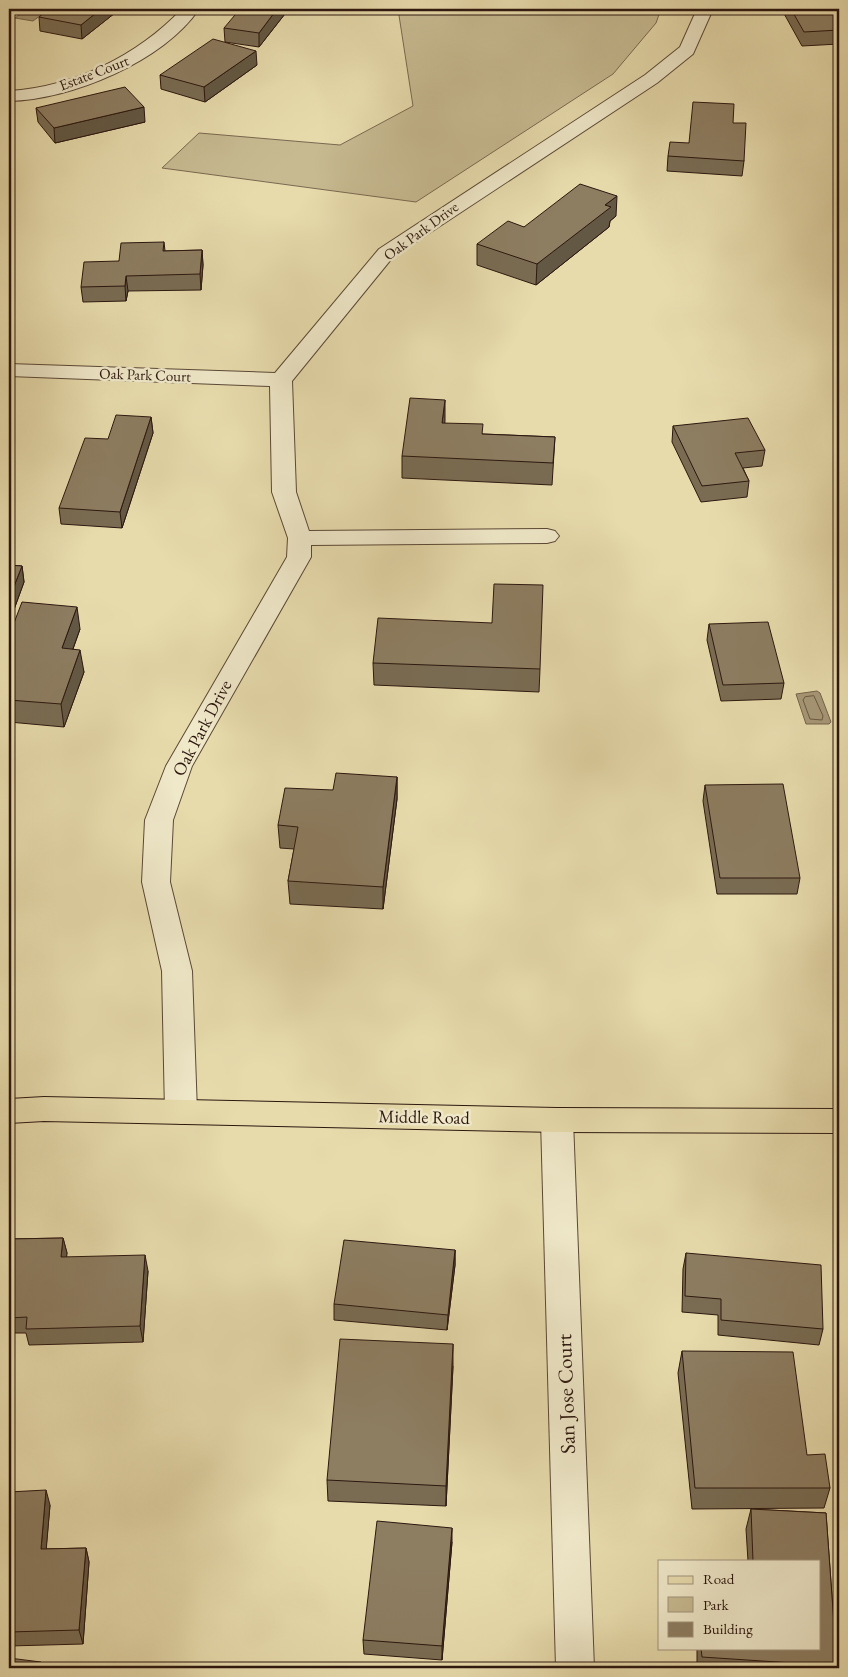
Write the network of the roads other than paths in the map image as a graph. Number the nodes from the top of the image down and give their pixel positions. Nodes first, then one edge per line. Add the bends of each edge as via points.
1 (191, 9) edge
2 (705, 9) edge
3 (9, 96) edge
4 (9, 370) edge
5 (281, 380) junction
6 (547, 536) dead end
7 (300, 538) junction
8 (9, 1111) edge
9 (181, 1112) junction
10 (557, 1120) junction
11 (839, 1121) edge
12 (575, 1668) edge

1 - 3 street, Estate Court via 172,31 128,62 72,84
2 - 5 street, Oak Park Drive via 687,50 651,79 386,253
4 - 5 street, Oak Park Court
5 - 7 street, Oak Park Drive via 284,492
6 - 7 street
7 - 9 street, Oak Park Drive via 299,557 178,766 159,820 156,882 177,971
8 - 9 main road, Middle Road
9 - 10 main road, Middle Road
10 - 11 main road, Middle Road
10 - 12 street, San Jose Court

